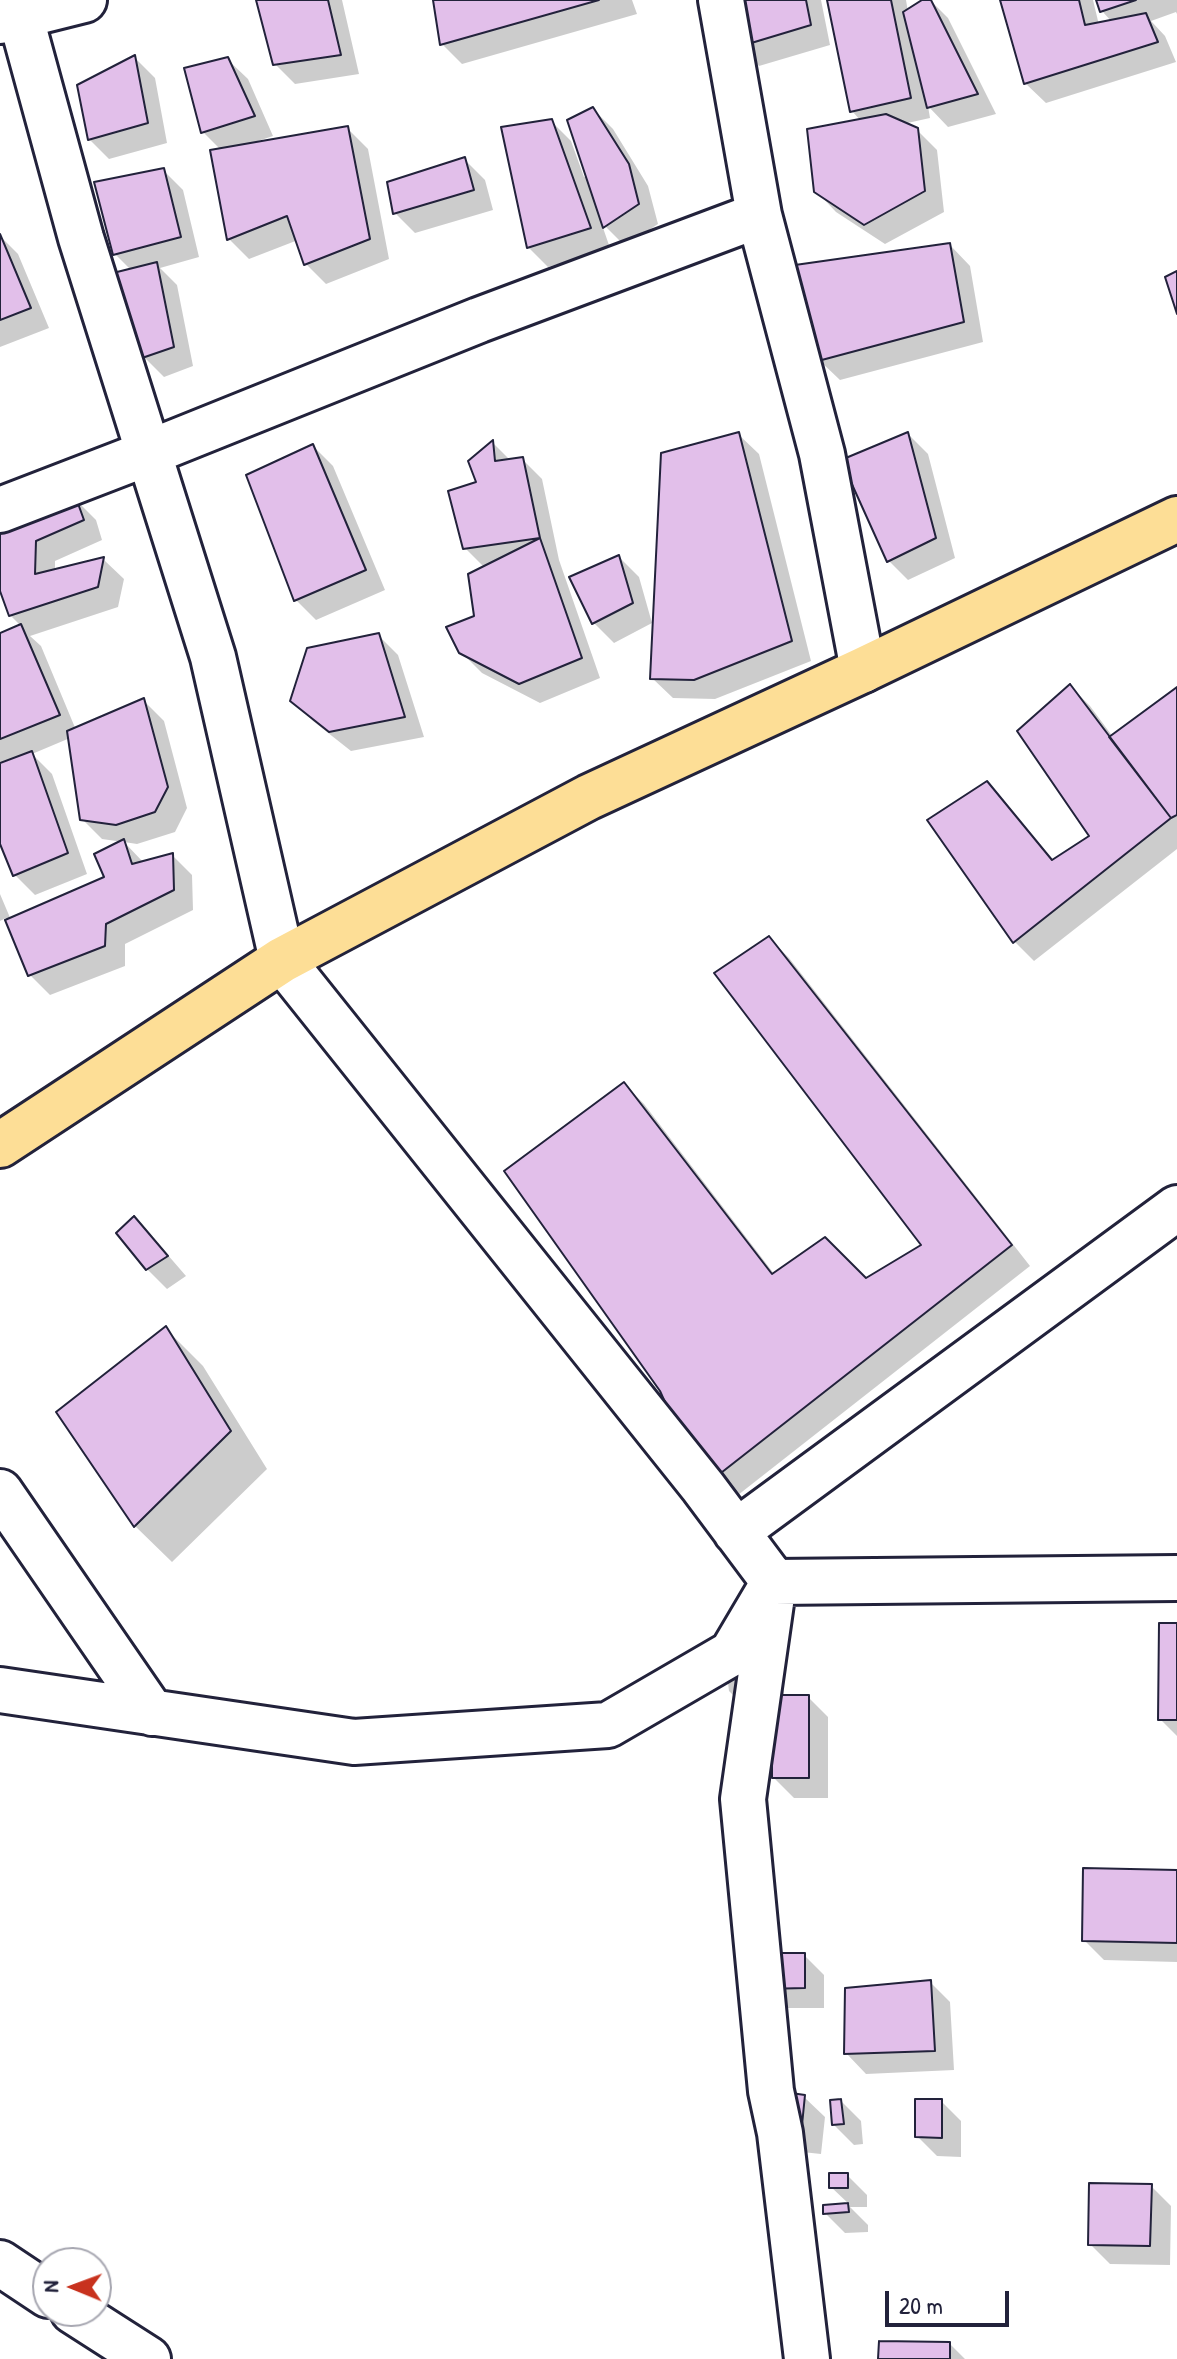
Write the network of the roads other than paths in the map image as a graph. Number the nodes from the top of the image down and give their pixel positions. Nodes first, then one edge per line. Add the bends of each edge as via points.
1 (84, 0) edge
2 (721, 0) edge
3 (12, 12) edge
4 (759, 215) junction
5 (148, 453) junction
6 (0, 510) edge
7 (1177, 519) edge
8 (863, 670) junction
9 (282, 960) junction
10 (0, 1145) edge
11 (1177, 1208) edge
12 (0, 1492) edge
13 (736, 1532) junction
14 (1177, 1578) edge
15 (774, 1582) junction
16 (0, 1690) edge
17 (152, 1713) junction
18 (0, 2263) edge
19 (32, 2284) edge
20 (98, 2327) edge
21 (148, 2359) edge
22 (807, 2359) edge

1 - 3 street
2 - 4 street
3 - 5 street
4 - 5 street
4 - 8 street via 822,454
5 - 6 street
5 - 9 street via 213,657
7 - 8 main road
8 - 9 main road via 589,797
9 - 10 main road
9 - 13 street
11 - 13 street
12 - 17 street
13 - 15 street
14 - 15 street
15 - 17 street via 732,1653 608,1725 354,1742
15 - 22 street via 743,1799 771,2091
16 - 17 street
18 - 19 street
20 - 21 street

